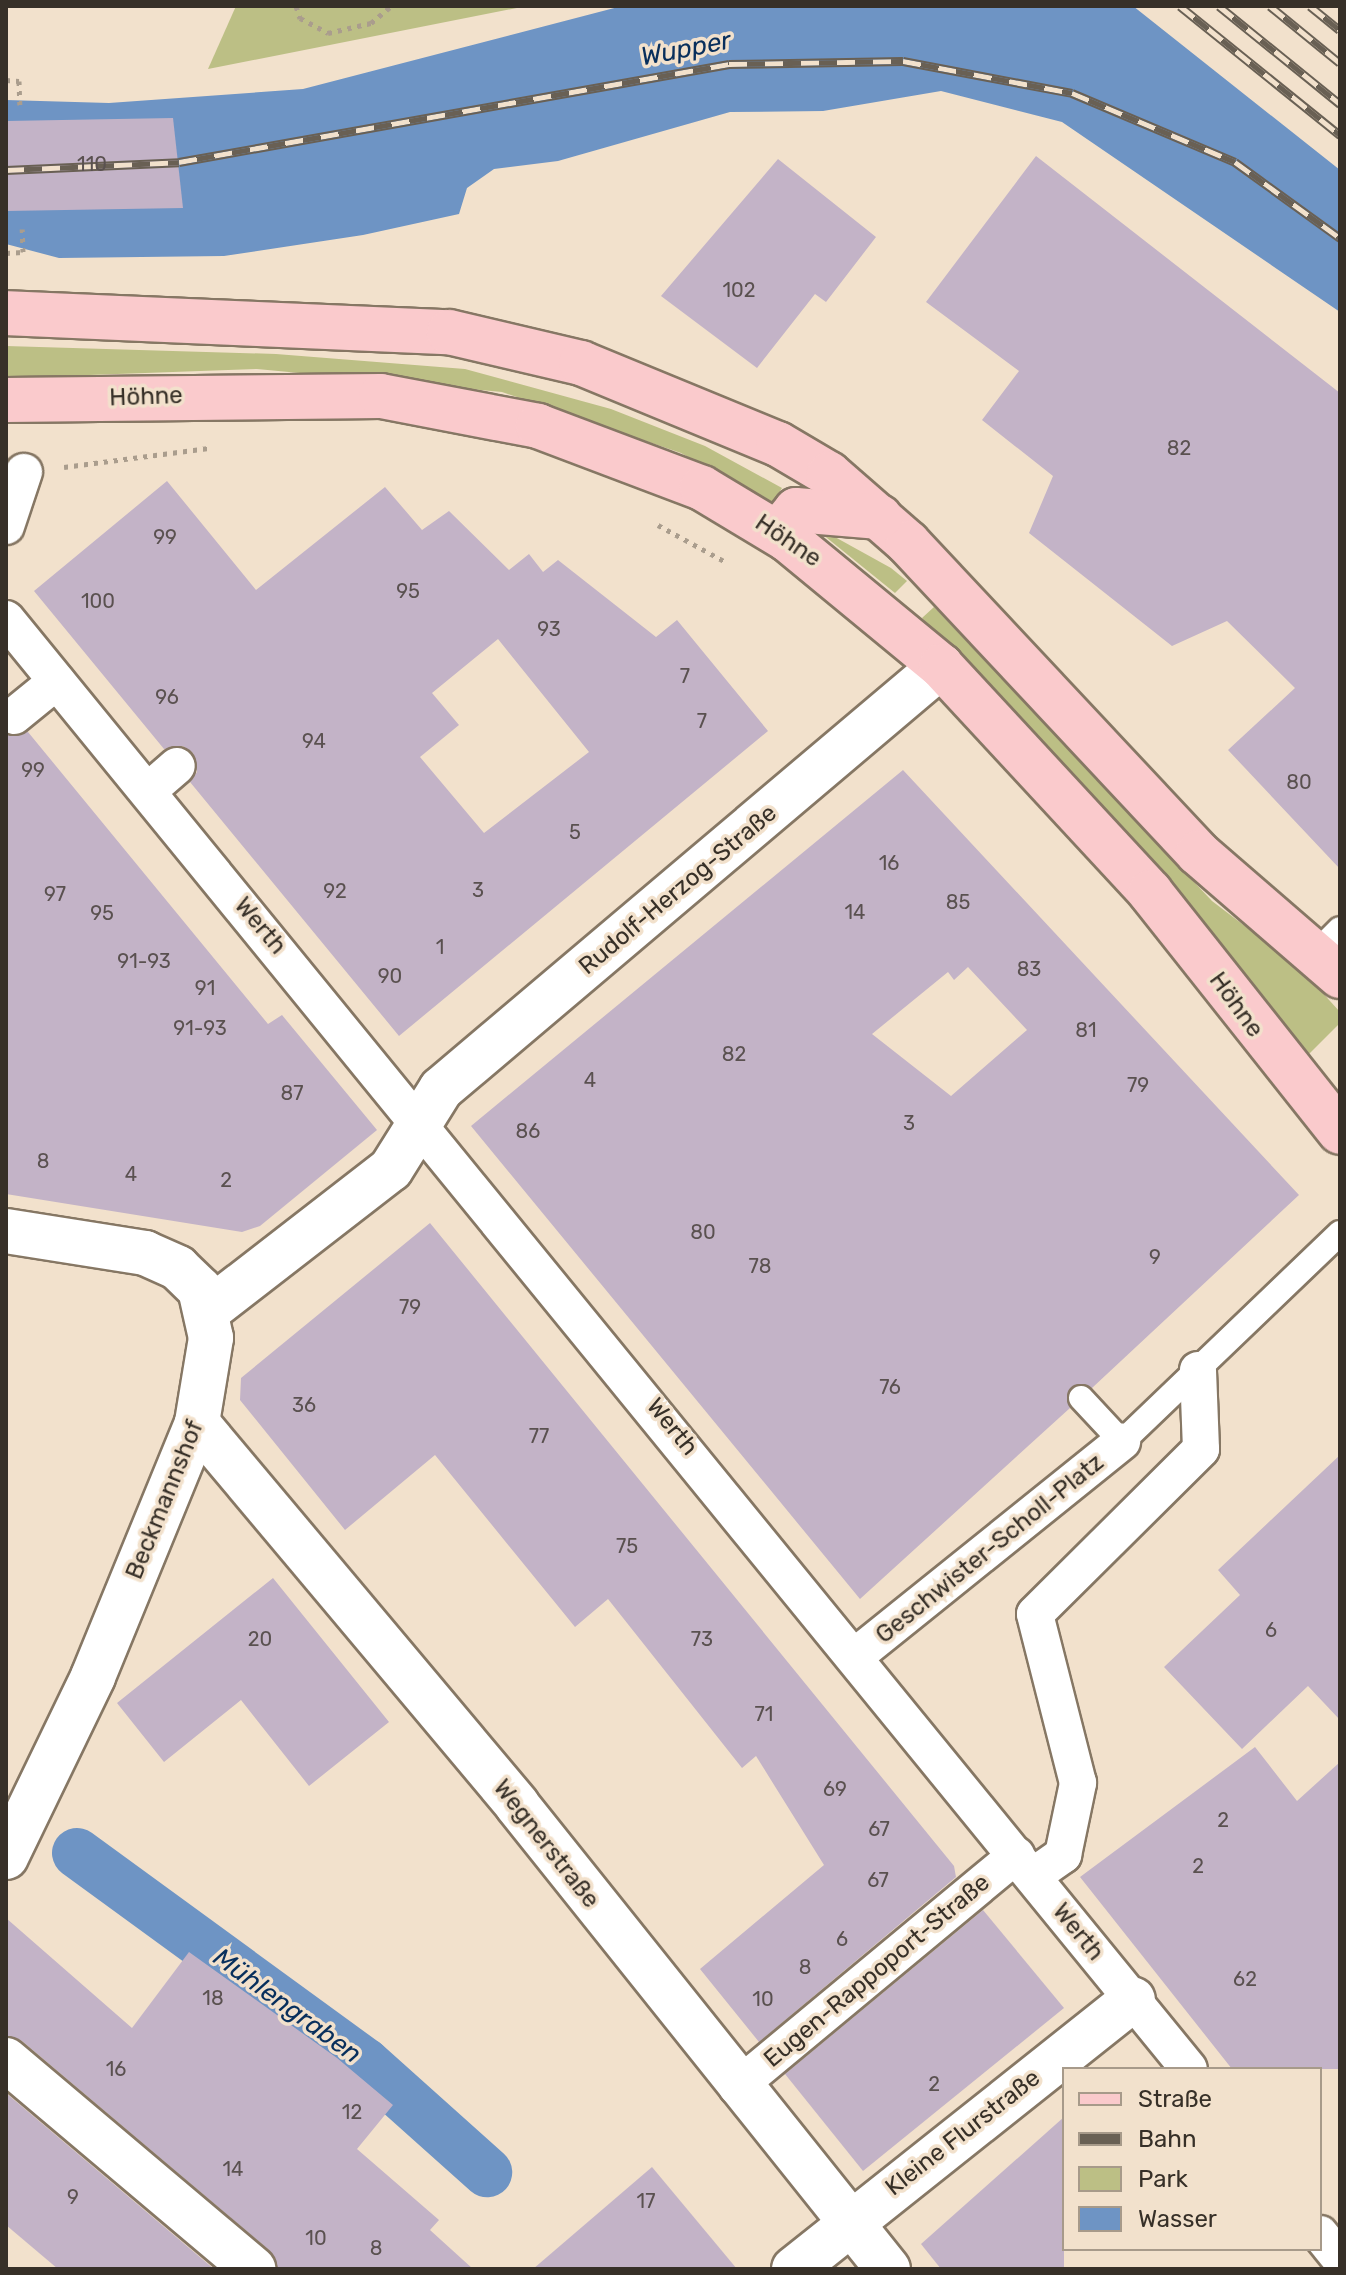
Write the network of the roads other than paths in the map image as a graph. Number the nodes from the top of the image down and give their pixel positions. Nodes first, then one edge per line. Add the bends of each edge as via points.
1 (6, 313) edge
2 (6, 400) edge
3 (24, 472) road end
4 (880, 517) junction
5 (6, 526) edge
6 (787, 539) junction
7 (6, 619) edge
8 (941, 666) junction
9 (57, 681) junction
10 (14, 716) dead end
11 (177, 766) dead end
12 (148, 791) junction
13 (1332, 953) edge
14 (420, 1118) junction
15 (1340, 1132) edge
16 (6, 1231) edge
17 (1340, 1233) edge
18 (209, 1310) junction
19 (1198, 1370) junction
20 (1081, 1398) dead end
21 (197, 1423) junction
22 (1122, 1442) junction
23 (858, 1654) junction
24 (6, 1857) edge
25 (1024, 1865) junction
26 (1133, 1999) junction
27 (6, 2060) edge
28 (1187, 2067) edge
29 (737, 2087) junction
30 (848, 2223) junction
31 (1322, 2236) edge
32 (1340, 2259) edge
33 (253, 2269) edge
34 (794, 2269) edge
35 (888, 2269) edge

1 - 4 main road via 390,325 509,343 652,387 778,444
2 - 6 main road, Höhne via 327,393 457,406 650,464
3 - 5 street
4 - 6 main road via 796,510 784,525
4 - 13 main road via 1198,853
6 - 8 main road, Höhne
7 - 9 street, Werth
8 - 14 street, Rudolf-Herzog-Straße via 479,1055
8 - 15 main road, Höhne via 1150,892
9 - 10 street
9 - 12 street, Werth
11 - 12 street
12 - 14 street, Werth
14 - 18 street via 391,1169
14 - 23 street, Werth
16 - 18 street via 145,1253 178,1268
17 - 19 lane, Geschwister-Scholl-Platz
18 - 21 street, Beckmannshof via 209,1368
19 - 22 lane, Geschwister-Scholl-Platz
19 - 25 street via 1201,1449 1035,1614 1078,1783 1063,1855
20 - 22 lane, Geschwister-Scholl-Platz
21 - 24 street, Beckmannshof via 93,1677
21 - 29 street, Wegnerstraße via 517,1805
22 - 23 street, Geschwister-Scholl-Platz
23 - 25 street, Werth
25 - 26 street, Werth
25 - 29 street, Eugen-Rappoport-Straße
26 - 28 street, Werth
26 - 30 street, Kleine Flurstraße
27 - 33 street
29 - 30 street, Wegnerstraße
30 - 34 street, Kleine Flurstraße
30 - 35 street, Wegnerstraße
31 - 32 street

